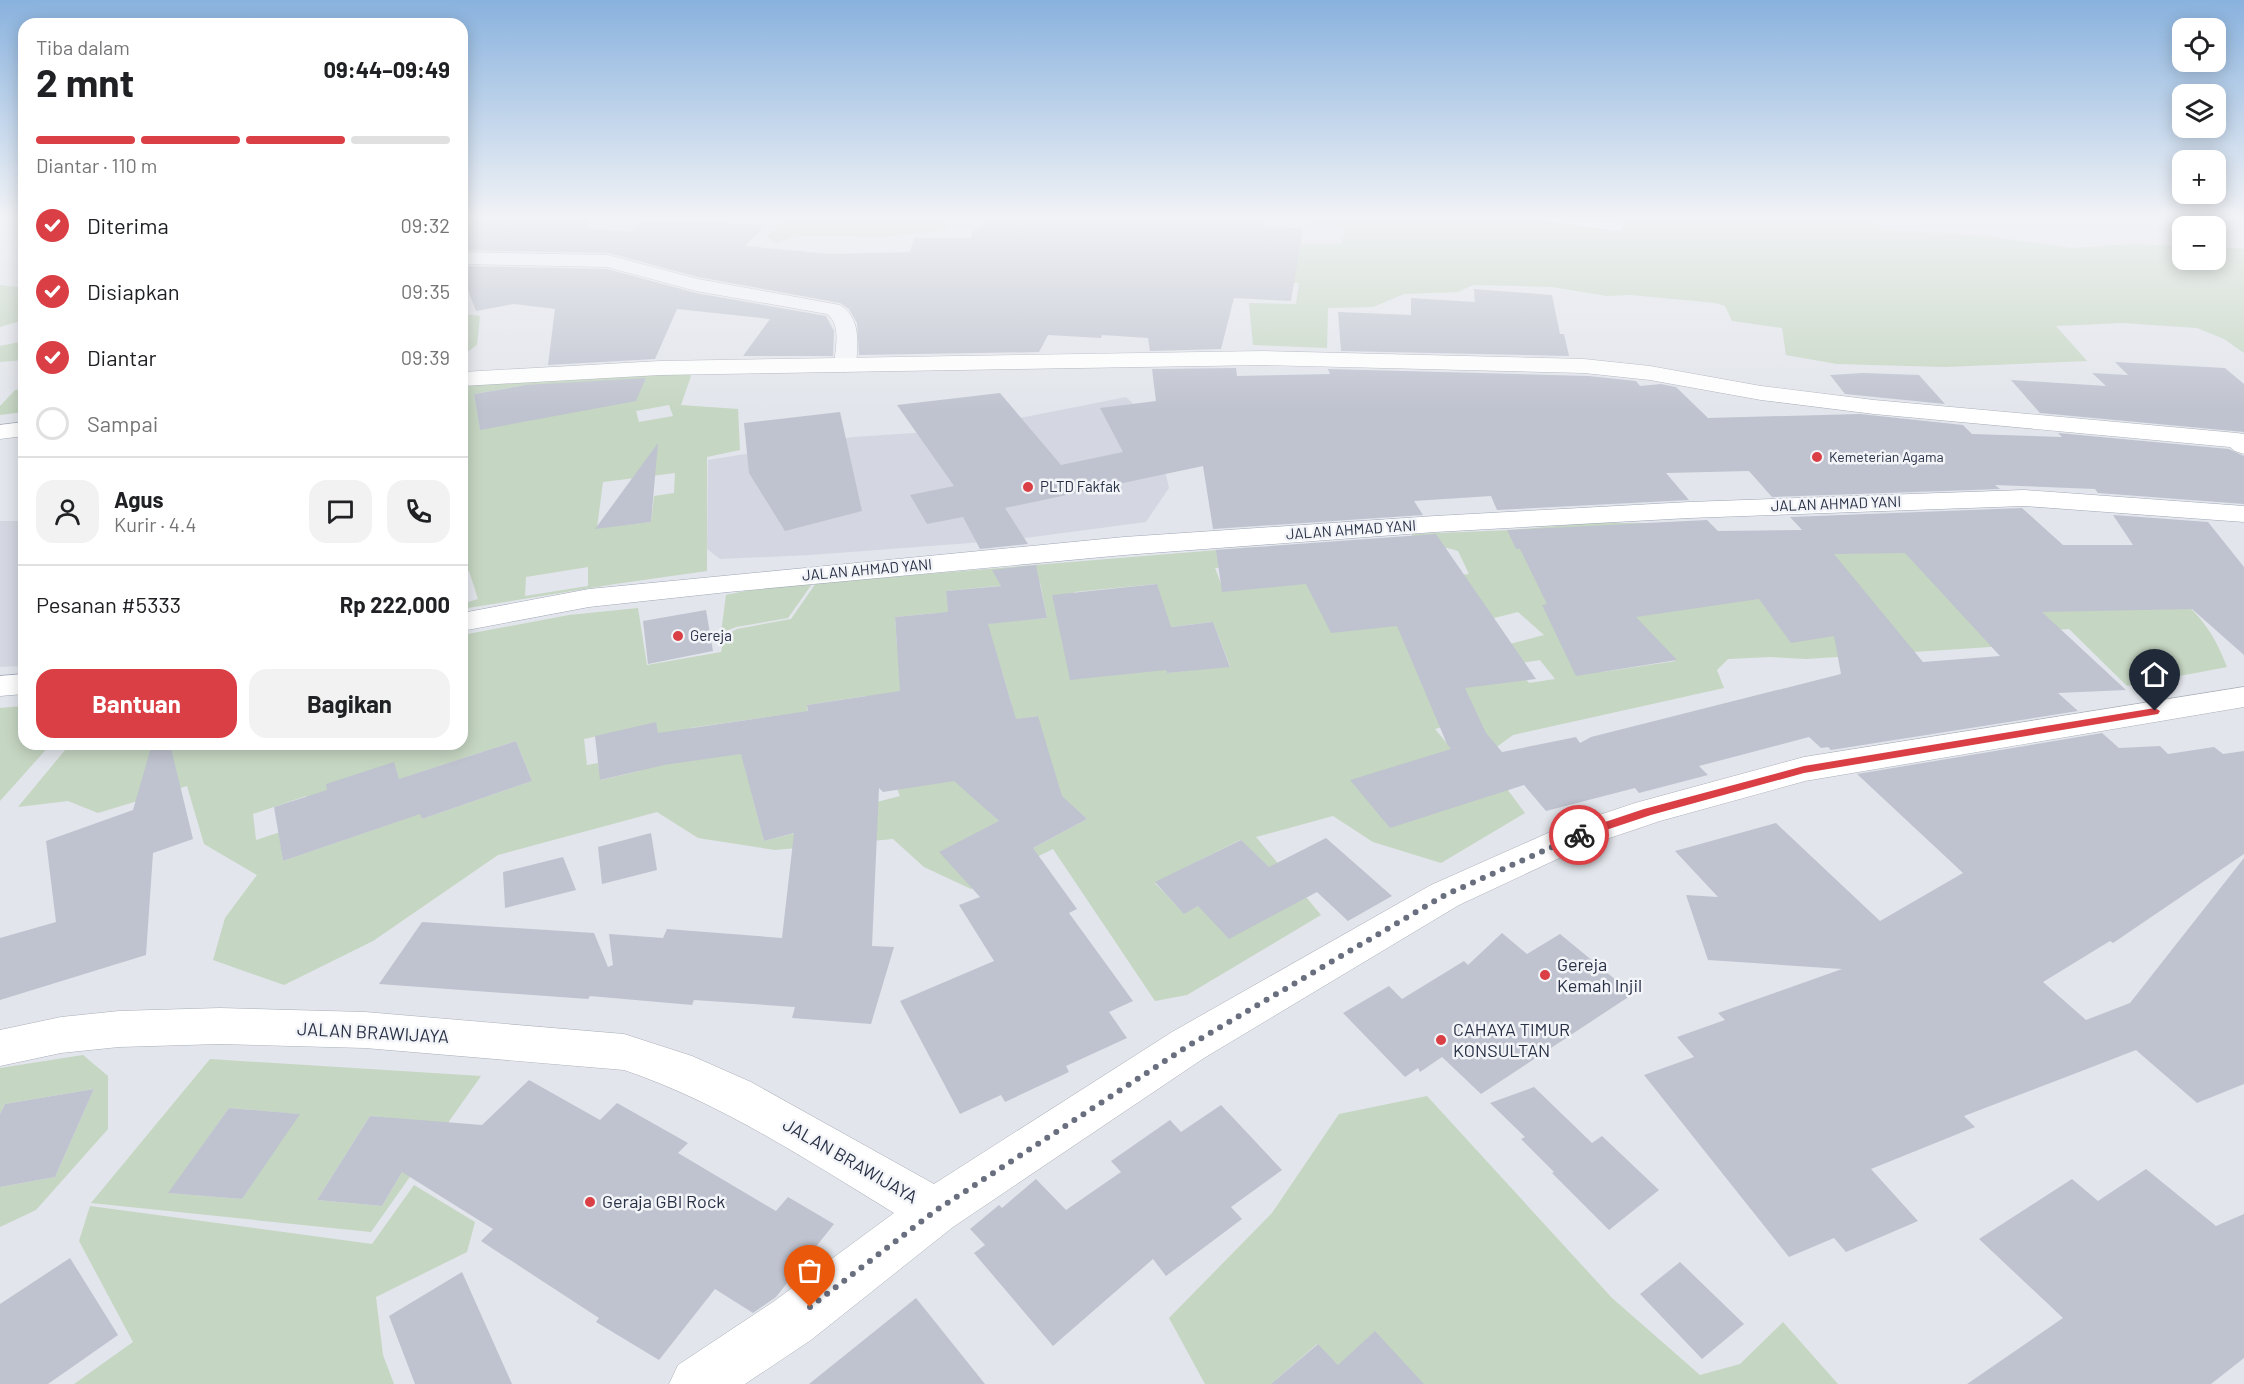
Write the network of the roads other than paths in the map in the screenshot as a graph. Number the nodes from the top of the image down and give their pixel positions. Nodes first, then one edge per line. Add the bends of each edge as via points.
1 (683, 282) edge
2 (845, 365) junction
3 (468, 380) edge
4 (18, 430) edge
5 (0, 432) edge
6 (2242, 442) edge
7 (2244, 514) edge
8 (468, 621) edge
9 (18, 684) edge
10 (0, 686) edge
11 (2244, 697) edge
12 (0, 1048) edge
13 (935, 1211) junction
14 (697, 1384) edge

1 - 2 street via 840,312 844,318
2 - 3 main road via 595,370
2 - 6 main road via 1264,358 1584,366 1832,402
4 - 5 main road
7 - 8 main road, JALAN AHMAD YANI via 2024,498 1689,510 1424,525 1124,546 728,583 589,598
9 - 10 main road
11 - 13 main road via 1804,769 1569,838 1445,895 1219,1027
12 - 13 main road, JALAN BRAWIJAYA via 119,1029 220,1026 365,1030 624,1052 735,1096
13 - 14 main road via 792,1321

